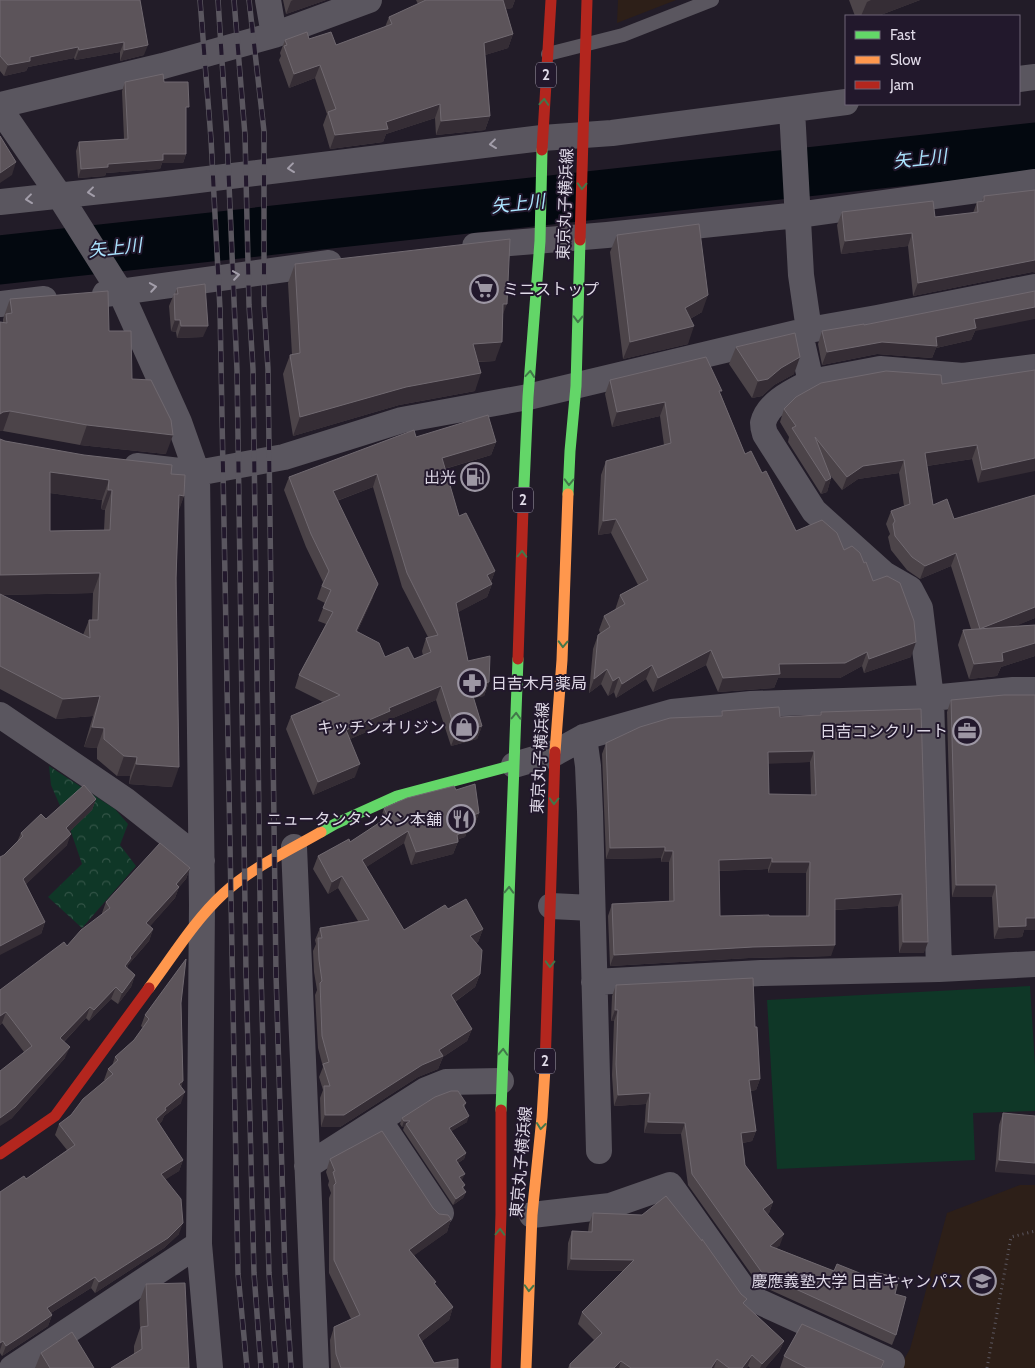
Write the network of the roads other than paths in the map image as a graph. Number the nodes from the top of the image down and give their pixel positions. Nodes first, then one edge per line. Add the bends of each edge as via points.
1 (268, 0) edge
2 (368, 0) edge
3 (551, 0) edge
4 (588, 0) edge
5 (712, 0) edge
6 (274, 35) junction
7 (587, 44) junction
8 (548, 54) junction
9 (1035, 77) edge
10 (1020, 79) edge
11 (845, 102) edge
12 (0, 105) edge
13 (0, 109) edge
14 (792, 121) junction
15 (583, 136) junction
16 (542, 144) junction
17 (1035, 182) edge
18 (0, 202) edge
19 (63, 202) junction
20 (797, 202) junction
21 (580, 237) junction
22 (540, 238) junction
23 (454, 248) edge
24 (351, 260) edge
25 (117, 286) junction
26 (1035, 287) edge
27 (0, 304) edge
28 (809, 330) junction
29 (1035, 367) edge
30 (811, 382) junction
31 (576, 386) junction
32 (528, 397) junction
33 (117, 464) edge
34 (197, 473) junction
35 (1035, 690) edge
36 (931, 698) junction
37 (0, 714) edge
38 (584, 737) junction
39 (555, 753) junction
40 (514, 765) junction
41 (294, 847) junction
42 (202, 861) junction
43 (551, 906) junction
44 (592, 908) junction
45 (202, 916) junction
46 (1035, 964) edge
47 (939, 969) junction
48 (594, 982) junction
49 (501, 1081) junction
50 (379, 1120) junction
51 (599, 1151) dead end
52 (0, 1154) edge
53 (307, 1166) junction
54 (441, 1213) edge
55 (532, 1215) junction
56 (199, 1244) junction
57 (892, 1362) dead end
58 (12, 1368) edge
59 (210, 1368) edge
60 (316, 1368) edge
61 (496, 1368) edge
62 (526, 1368) edge

1 - 6 street
2 - 6 street
3 - 8 main road, 東京丸子横浜線 / 2
4 - 7 main road, 東京丸子横浜線 / 2
5 - 7 lane via 623,35
6 - 12 street via 163,66
7 - 8 lane
7 - 15 main road, 東京丸子横浜線 / 2
16 -> 8 main road, 東京丸子横浜線 / 2
9 - 10 street
11 - 14 street
13 - 19 street
14 - 15 street
14 - 20 street
15 - 16 street
15 -> 21 main road, 東京丸子横浜線 / 2
16 -> 19 street via 166,184
16 - 22 main road, 東京丸子横浜線 / 2
17 - 20 street
19 -> 18 street
19 - 25 street
20 - 21 street
20 - 28 street via 801,275
21 - 22 street
21 -> 31 main road, 東京丸子横浜線 / 2
22 - 23 street
32 -> 22 main road, 東京丸子横浜線 / 2
25 -> 24 street via 196,280
25 - 27 street via 74,297
25 - 34 street via 179,422
26 - 28 street
28 - 30 street via 801,338
28 - 31 street
29 - 30 street via 963,376 880,369
30 - 36 street via 789,393 770,409 763,423 765,434 814,510 884,574 910,589 920,608
31 - 32 street
31 -> 39 main road, 東京丸子横浜線 / 2
32 - 34 street via 402,420 284,457
40 -> 32 main road, 東京丸子横浜線 / 2
33 - 34 street
34 - 42 street
35 - 36 street
36 - 38 street via 795,701 672,712
36 - 47 street
37 - 42 street via 125,800
38 - 39 street
38 - 44 street via 590,803
39 - 40 street
39 -> 43 main road, 東京丸子横浜線 / 2
40 - 41 main road via 397,796
49 -> 40 main road, 東京丸子横浜線 / 2
41 - 45 main road via 244,877
41 - 53 street
42 - 45 street
43 - 44 street
43 -> 55 main road, 東京丸子横浜線 / 2 via 546,1054
44 - 48 street
45 - 52 main road via 55,1116
45 - 56 street
46 - 47 street
47 - 48 street via 761,973
48 - 51 street
49 - 50 street via 446,1082 426,1090
61 -> 49 main road, 東京丸子横浜線 / 2
50 - 53 street
50 - 54 street
53 - 60 street
55 - 57 street via 610,1206 670,1185 749,1297
55 -> 62 main road, 東京丸子横浜線 / 2
56 - 58 street
56 - 59 street

